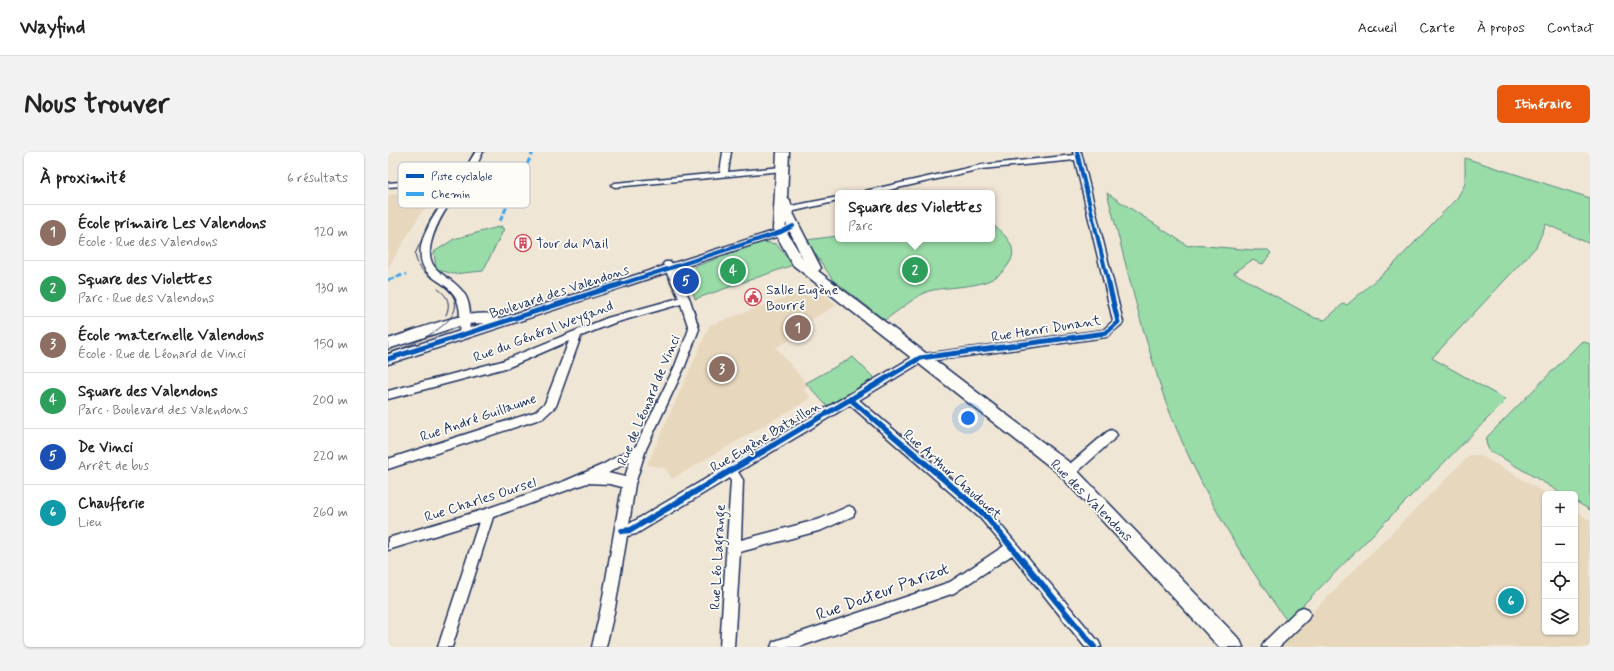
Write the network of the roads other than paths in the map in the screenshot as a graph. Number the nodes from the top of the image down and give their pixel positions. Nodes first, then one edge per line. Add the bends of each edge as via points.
1 (479, 152) edge
2 (727, 152) edge
3 (783, 152) edge
4 (1077, 155) edge
5 (474, 162) edge
6 (782, 169) junction
7 (723, 176) junction
8 (398, 184) edge
9 (388, 185) edge
10 (615, 185) dead end
11 (879, 190) edge
12 (782, 194) junction
13 (835, 200) edge
14 (445, 208) edge
15 (786, 210) junction
16 (784, 229) junction
17 (737, 246) junction
18 (799, 253) junction
19 (669, 266) junction
20 (685, 300) junction
21 (465, 320) junction
22 (464, 334) junction
23 (577, 334) junction
24 (388, 344) edge
25 (920, 358) junction
26 (388, 359) edge
27 (388, 395) edge
28 (850, 399) junction
29 (1111, 435) dead end
30 (640, 449) junction
31 (388, 464) edge
32 (731, 471) junction
33 (1068, 473) junction
34 (580, 481) junction
35 (629, 484) junction
36 (849, 512) dead end
37 (488, 514) junction
38 (622, 531) junction
39 (388, 544) edge
40 (1013, 547) junction
41 (734, 548) junction
42 (1303, 614) dead end
43 (445, 647) edge
44 (599, 647) edge
45 (727, 647) edge
46 (778, 647) edge
47 (1094, 647) edge
48 (1232, 647) edge
49 (1269, 647) edge

1 - 5 street
2 - 7 street
3 - 6 main road
4 - 11 street via 981,168
4 - 25 street, Rue Henri Dunant via 1118,322 1106,333
6 - 7 street
6 - 12 main road
7 - 10 street
8 - 9 street
12 - 15 main road, Rue des Valendons
12 - 16 main road via 778,224
13 - 15 street
14 - 21 street via 428,236 425,252 429,268 459,291 463,299
15 - 16 main road, Rue des Valendons
16 - 17 street, Boulevard des Valendons
16 - 18 main road, Rue des Valendons
16 - 19 street, Boulevard des Valendons
17 - 18 street, Boulevard des Valendons via 766,238
17 - 19 street, Boulevard des Valendons
18 - 25 main road, Rue des Valendons via 821,281
19 - 20 street, Rue de Léonard de Vinci
19 - 21 street, Boulevard des Valendons via 496,318
19 - 22 street, Boulevard des Valendons
20 - 23 street, Rue du Général Weygand via 611,320
20 - 30 street, Rue de Léonard de Vinci via 694,329 680,366
21 - 22 street
21 - 24 street, Boulevard des Valendons
22 - 26 street, Boulevard des Valendons
23 - 27 street, Rue du Général Weygand via 505,364
23 - 31 street, Rue André Guillaume via 550,406 545,411
25 - 28 street, Rue Eugène Bataillon
25 - 33 main road, Rue des Valendons
28 - 32 street, Rue Eugène Bataillon
28 - 40 street, Rue Arthur Chaudouet via 984,514
29 - 33 street
30 - 34 street, Rue Charles Oursel
30 - 35 street, Rue de Léonard de Vinci
32 - 38 street, Rue Eugène Bataillon via 631,530
32 - 41 street, Rue Léo Lagrange via 737,480
33 - 48 main road, Rue des Valendons
34 - 35 street, Rue Charles Oursel via 608,478
34 - 37 street, Rue Charles Oursel
35 - 38 street, Rue de Léonard de Vinci
36 - 41 street via 822,524
37 - 39 street, Rue Charles Oursel
37 - 43 street
38 - 44 street, Rue de Léonard de Vinci
40 - 46 street, Rue Docteur Parizot via 954,587
40 - 47 street, Rue Arthur Chaudouet
41 - 45 street, Rue Léo Lagrange
42 - 49 street

